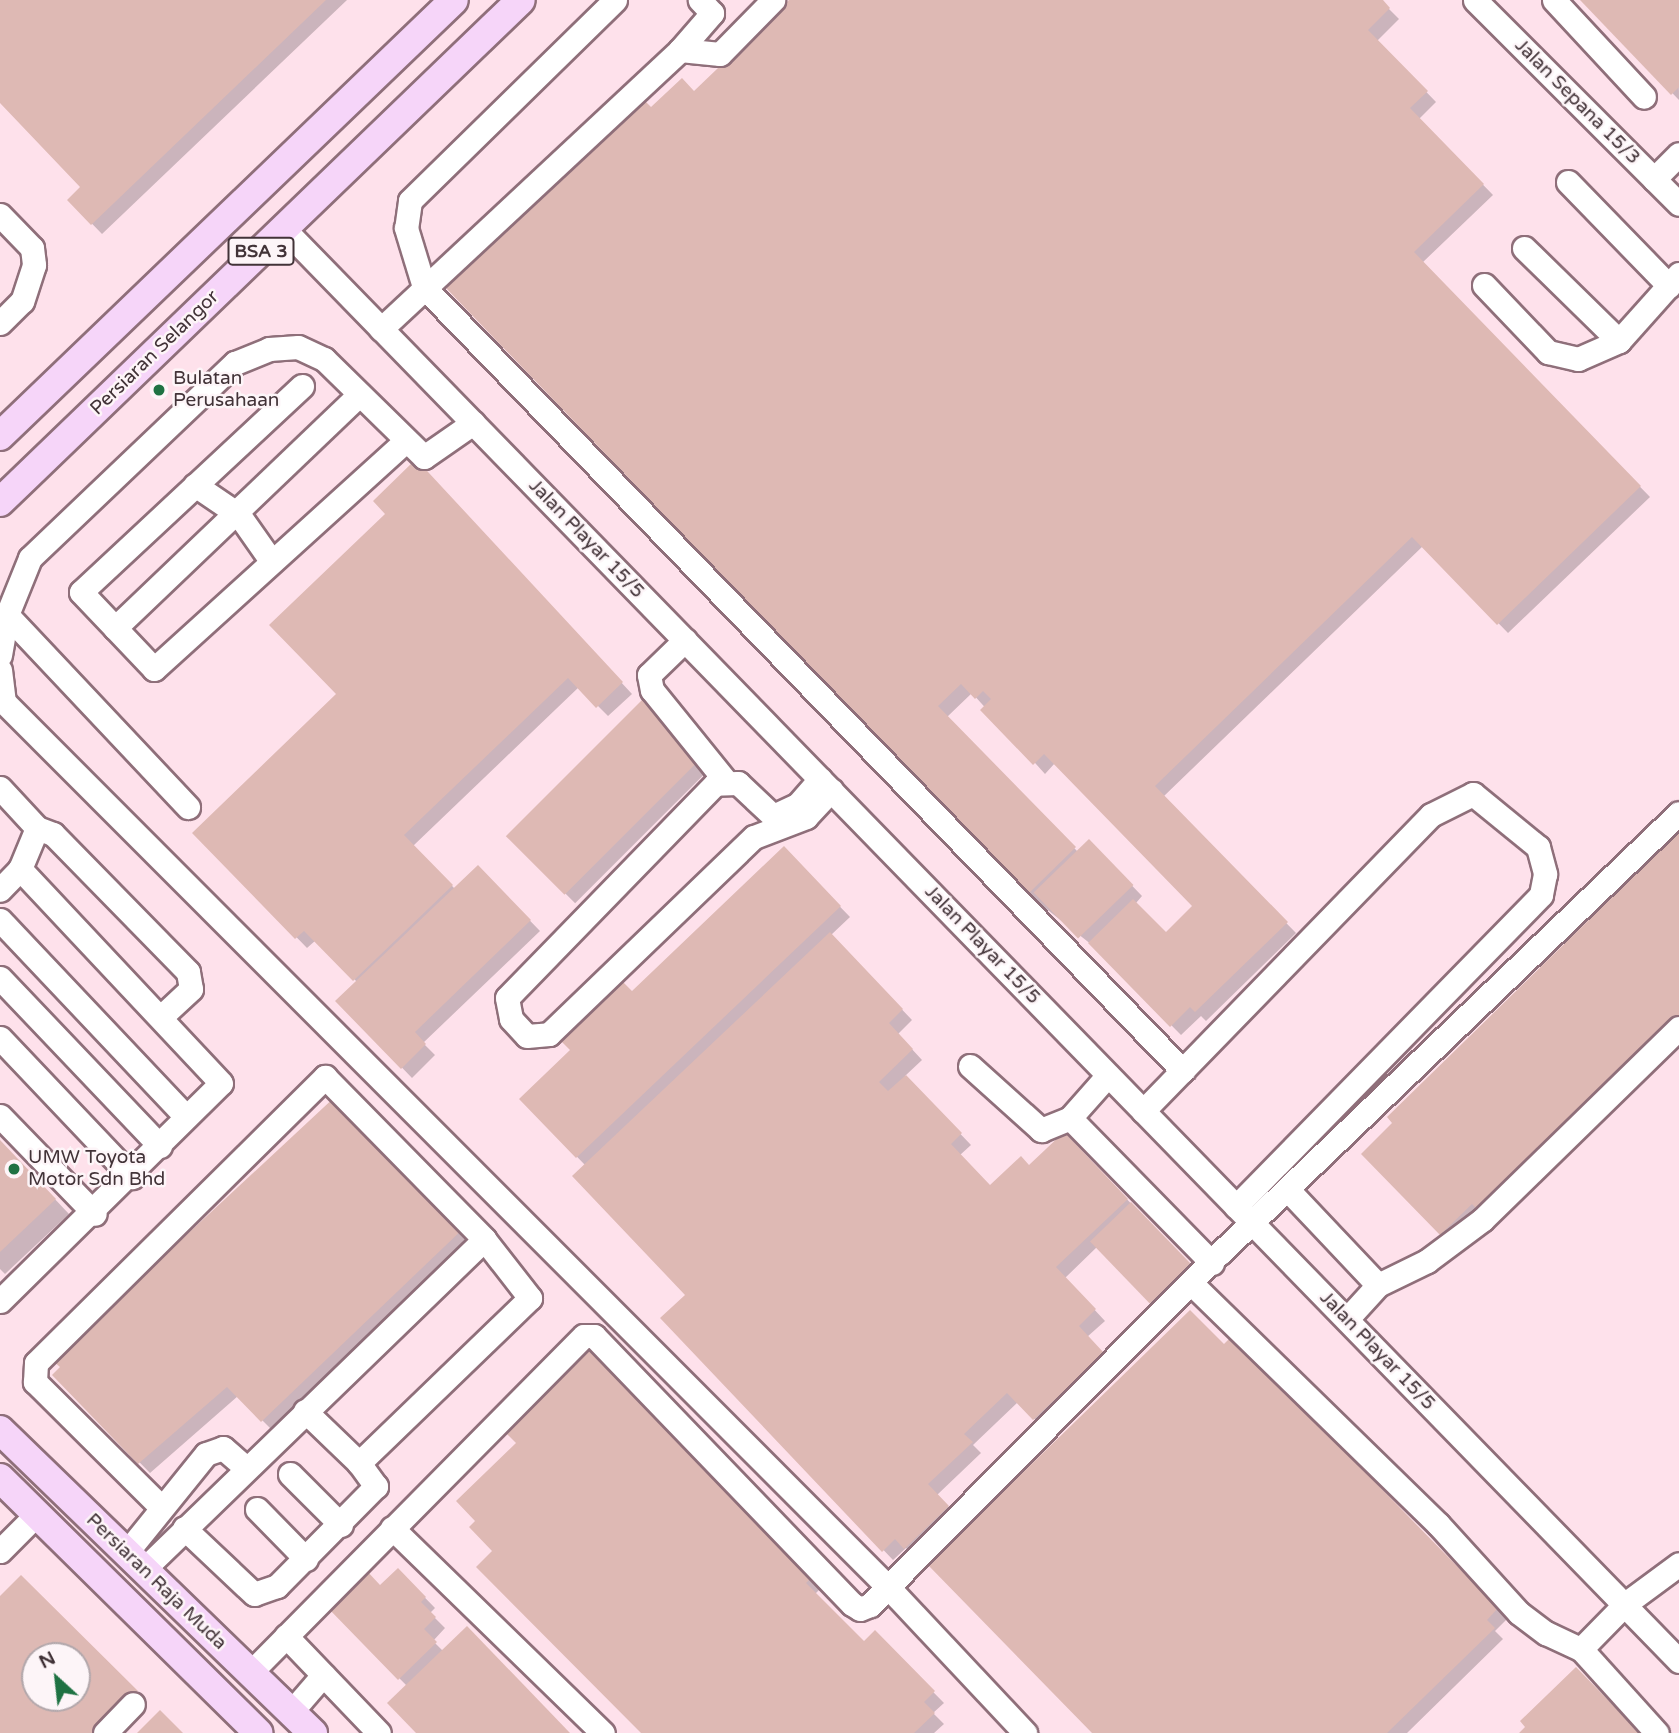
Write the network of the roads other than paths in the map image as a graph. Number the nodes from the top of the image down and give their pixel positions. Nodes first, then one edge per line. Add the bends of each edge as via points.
1 (454, 0) edge
2 (522, 0) edge
3 (615, 0) edge
4 (700, 0) edge
5 (774, 0) edge
6 (1475, 0) edge
7 (1554, 0) edge
8 (680, 50) junction
9 (1644, 97) dead end
10 (1679, 155) edge
11 (1654, 179) junction
12 (1568, 181) dead end
13 (1679, 204) edge
14 (0, 215) edge
15 (284, 229) junction
16 (1524, 248) dead end
17 (1674, 280) edge
18 (1484, 285) dead end
19 (424, 287) junction
20 (0, 323) edge
21 (381, 329) junction
22 (1619, 341) junction
23 (302, 386) dead end
24 (359, 395) junction
25 (472, 423) junction
26 (0, 436) edge
27 (404, 442) junction
28 (195, 485) junction
29 (0, 502) edge
30 (239, 515) junction
31 (272, 562) junction
32 (7, 615) junction
33 (115, 628) junction
34 (685, 640) junction
35 (0, 655) edge
36 (0, 670) edge
37 (725, 780) junction
38 (825, 784) junction
39 (0, 788) edge
40 (188, 807) dead end
41 (1679, 813) edge
42 (37, 828) junction
43 (20, 869) junction
44 (0, 890) edge
45 (0, 920) edge
46 (0, 978) edge
47 (161, 1017) junction
48 (1679, 1028) edge
49 (0, 1038) edge
50 (970, 1066) dead end
51 (1183, 1071) junction
52 (1108, 1075) junction
53 (1143, 1111) junction
54 (0, 1116) edge
55 (186, 1117) junction
56 (1070, 1118) junction
57 (160, 1146) junction
58 (131, 1177) junction
59 (1289, 1191) junction
60 (1236, 1206) junction
61 (95, 1214) junction
62 (1253, 1223) junction
63 (484, 1239) junction
64 (1212, 1263) junction
65 (1192, 1284) junction
66 (1378, 1285) junction
67 (0, 1301) edge
68 (1347, 1320) junction
69 (305, 1411) junction
70 (0, 1430) edge
71 (359, 1463) junction
72 (246, 1468) junction
73 (290, 1474) dead end
74 (0, 1478) edge
75 (159, 1505) junction
76 (257, 1509) dead end
77 (36, 1515) junction
78 (341, 1525) junction
79 (184, 1528) junction
80 (392, 1528) junction
81 (0, 1550) edge
82 (306, 1559) junction
83 (135, 1561) junction
84 (1679, 1564) edge
85 (889, 1588) junction
86 (1625, 1604) junction
87 (286, 1636) junction
88 (1581, 1649) junction
89 (1679, 1661) edge
90 (250, 1673) junction
91 (323, 1675) junction
92 (133, 1704) dead end
93 (291, 1712) junction
94 (257, 1732) edge
95 (105, 1733) edge
96 (313, 1733) edge
97 (379, 1733) edge
98 (603, 1733) edge
99 (1025, 1733) edge
100 (1657, 1733) edge

1 - 26 main road, BSA 3
2 - 15 main road, Persiaran Selangor / BSA 3
3 - 19 street via 410,201 406,228
4 - 8 street via 712,13
5 - 8 street via 720,54
6 - 11 street, Jalan Sepana 15/3
7 - 9 street
8 - 19 street
10 - 11 street
11 - 13 street, Jalan Sepana 15/3
12 - 17 street
14 - 20 street via 32,248 34,265 22,301
15 - 21 street, Jalan Playar 15/5
15 - 29 main road, Persiaran Selangor / BSA 3
16 - 22 street
17 - 22 street
18 - 22 street via 1548,352 1578,359
19 - 21 street
19 - 51 street
21 - 25 street, Jalan Playar 15/5
23 - 28 street
24 - 27 street
24 - 30 street
24 - 32 street via 324,359 298,347 269,349 235,363 30,558
25 - 27 street via 424,457
25 - 34 street, Jalan Playar 15/5
27 - 31 street
28 - 30 street
28 - 33 street via 81,592
30 - 31 street
30 - 33 street
31 - 33 street via 154,669
32 - 35 street
32 - 40 street
34 - 37 street via 649,675 652,690
34 - 38 street, Jalan Playar 15/5
36 - 85 street via 4,702
37 - 38 street via 738,783 773,816
37 - 38 street via 507,999 512,1019 527,1036 549,1034 754,837 806,817
38 - 52 street, Jalan Playar 15/5
39 - 42 street
41 - 59 street
42 - 43 street
42 - 47 street via 53,834 188,972 191,989
43 - 44 street
43 - 47 street
45 - 55 street
46 - 57 street
47 - 55 street via 221,1083
48 - 66 street via 1482,1220 1427,1261
49 - 58 street
50 - 56 street via 1041,1130
51 - 53 street
51 - 60 street via 1431,815 1473,794 1538,847 1541,895
52 - 53 street, Jalan Playar 15/5
52 - 56 street
53 - 60 street, Jalan Playar 15/5
54 - 61 street
55 - 57 street
56 - 64 street
57 - 58 street
58 - 61 street
59 - 62 street
59 - 66 street
60 - 62 street, Jalan Playar 15/5
61 - 67 street
62 - 64 street
62 - 68 street, Jalan Playar 15/5
63 - 69 street
63 - 71 street via 530,1298 524,1310
63 - 75 street via 326,1077 312,1086 32,1372 35,1382
64 - 65 street
65 - 85 street
65 - 88 street via 1438,1524 1518,1613
66 - 68 street
68 - 86 street, Jalan Playar 15/5
69 - 71 street
69 - 72 street
70 - 83 main road, Persiaran Raja Muda
71 - 78 street via 376,1486
72 - 75 street via 217,1448
72 - 79 street
73 - 78 street
74 - 77 main road, Persiaran Raja Muda
75 - 83 street
76 - 82 street
77 - 81 street
77 - 94 main road, Persiaran Raja Muda
78 - 82 street
79 - 82 street via 254,1594 277,1586
79 - 83 street
80 - 85 street via 578,1340 594,1336 852,1604 860,1609
80 - 87 street
80 - 98 street
83 - 90 main road, Persiaran Raja Muda
84 - 86 street
85 - 99 street
86 - 88 street
86 - 89 street, Jalan Playar 15/5
87 - 90 street
87 - 91 street
88 - 100 street
90 - 93 main road, Persiaran Raja Muda
91 - 93 street
91 - 97 street
92 - 95 street
93 - 96 main road, Persiaran Raja Muda

